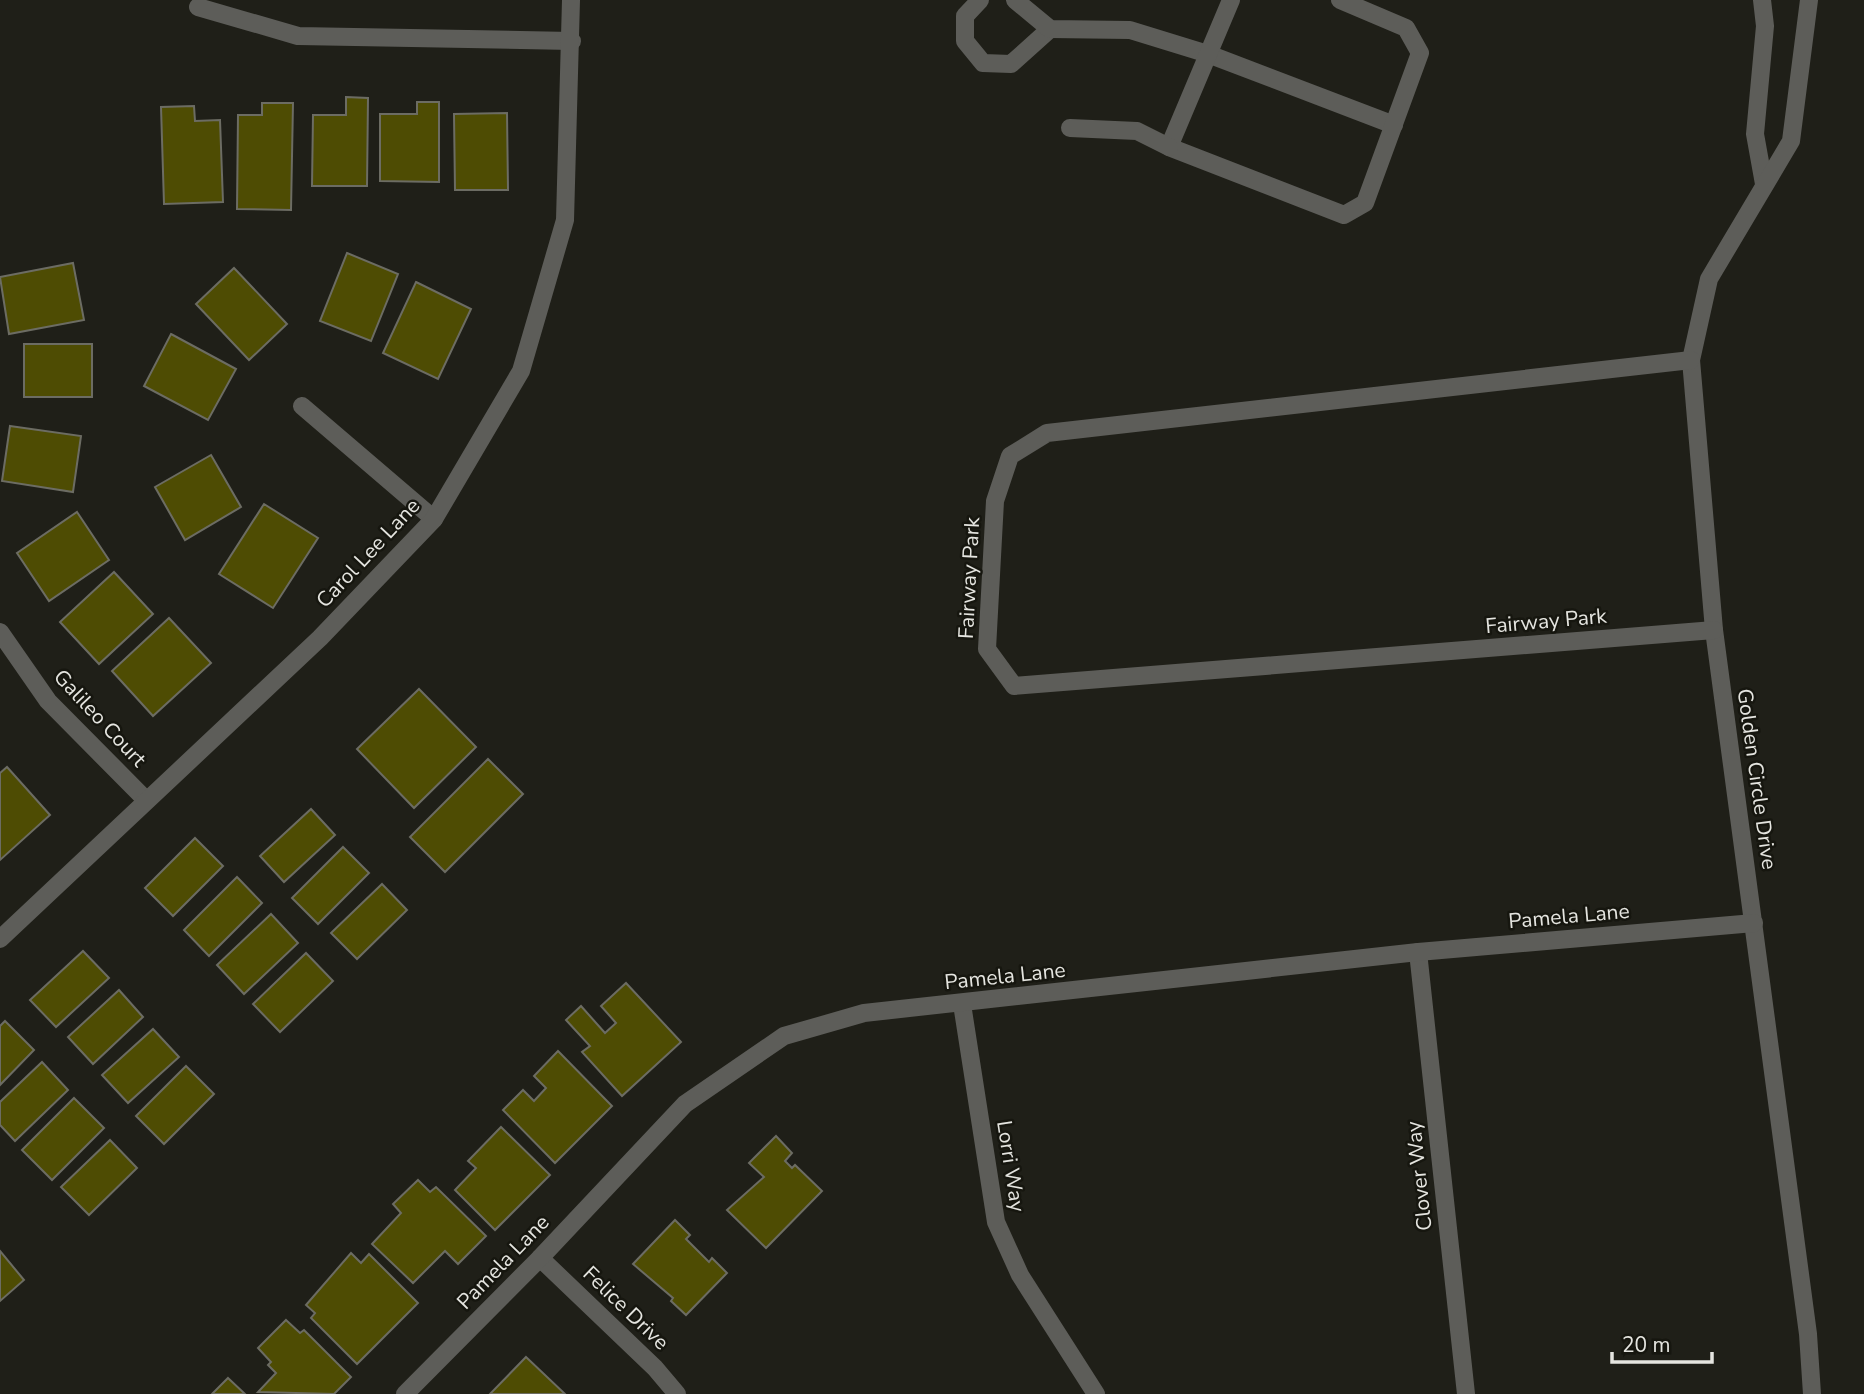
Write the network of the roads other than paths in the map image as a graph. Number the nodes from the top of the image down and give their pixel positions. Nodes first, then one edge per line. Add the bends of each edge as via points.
1 (571, 0) edge
2 (980, 0) edge
3 (1015, 0) edge
4 (1231, 0) edge
5 (1339, 0) edge
6 (1762, 0) edge
7 (1809, 0) edge
8 (198, 7) dead end
9 (1050, 29) junction
10 (572, 41) junction
11 (1208, 54) junction
12 (1394, 125) junction
13 (1070, 128) dead end
14 (1169, 147) junction
15 (1765, 184) junction
16 (1691, 360) junction
17 (302, 406) dead end
18 (434, 519) junction
19 (1714, 630) junction
20 (0, 632) edge
21 (146, 800) junction
22 (1754, 923) junction
23 (0, 939) edge
24 (1418, 953) junction
25 (962, 1003) junction
26 (540, 1258) junction
27 (405, 1394) edge
28 (677, 1394) edge
29 (1096, 1394) edge
30 (1466, 1394) edge
31 (1812, 1394) edge

1 - 10 street, Carol Lee Lane
2 - 9 street via 965,16 965,41 983,62 1011,64
3 - 9 street
4 - 11 street
5 - 12 street via 1406,28 1420,53
6 - 15 street via 1765,26 1755,134
7 - 15 street, Golden Circle Drive via 1791,141
8 - 10 street via 298,36
9 - 11 street via 1130,30
10 - 18 street, Carol Lee Lane via 565,220 521,371
11 - 12 street
11 - 14 street
12 - 14 street via 1365,203 1344,215
13 - 14 street via 1137,131
15 - 16 street, Golden Circle Drive via 1709,279
16 - 19 street, Golden Circle Drive
16 - 19 street, Fairway Park via 1047,433 1010,456 995,501 987,649 1014,686
17 - 18 street
18 - 21 street, Carol Lee Lane via 320,638
19 - 22 street, Golden Circle Drive
20 - 21 street, Galileo Court via 48,701
21 - 23 street, Carol Lee Lane
22 - 24 street, Pamela Lane
22 - 31 street, Golden Circle Drive
24 - 25 street, Pamela Lane
24 - 30 street, Clover Way
25 - 26 street, Pamela Lane via 864,1013 784,1036 685,1104
25 - 29 street, Lorri Way via 996,1222 1020,1275
26 - 27 street, Pamela Lane
26 - 28 street, Felice Drive

